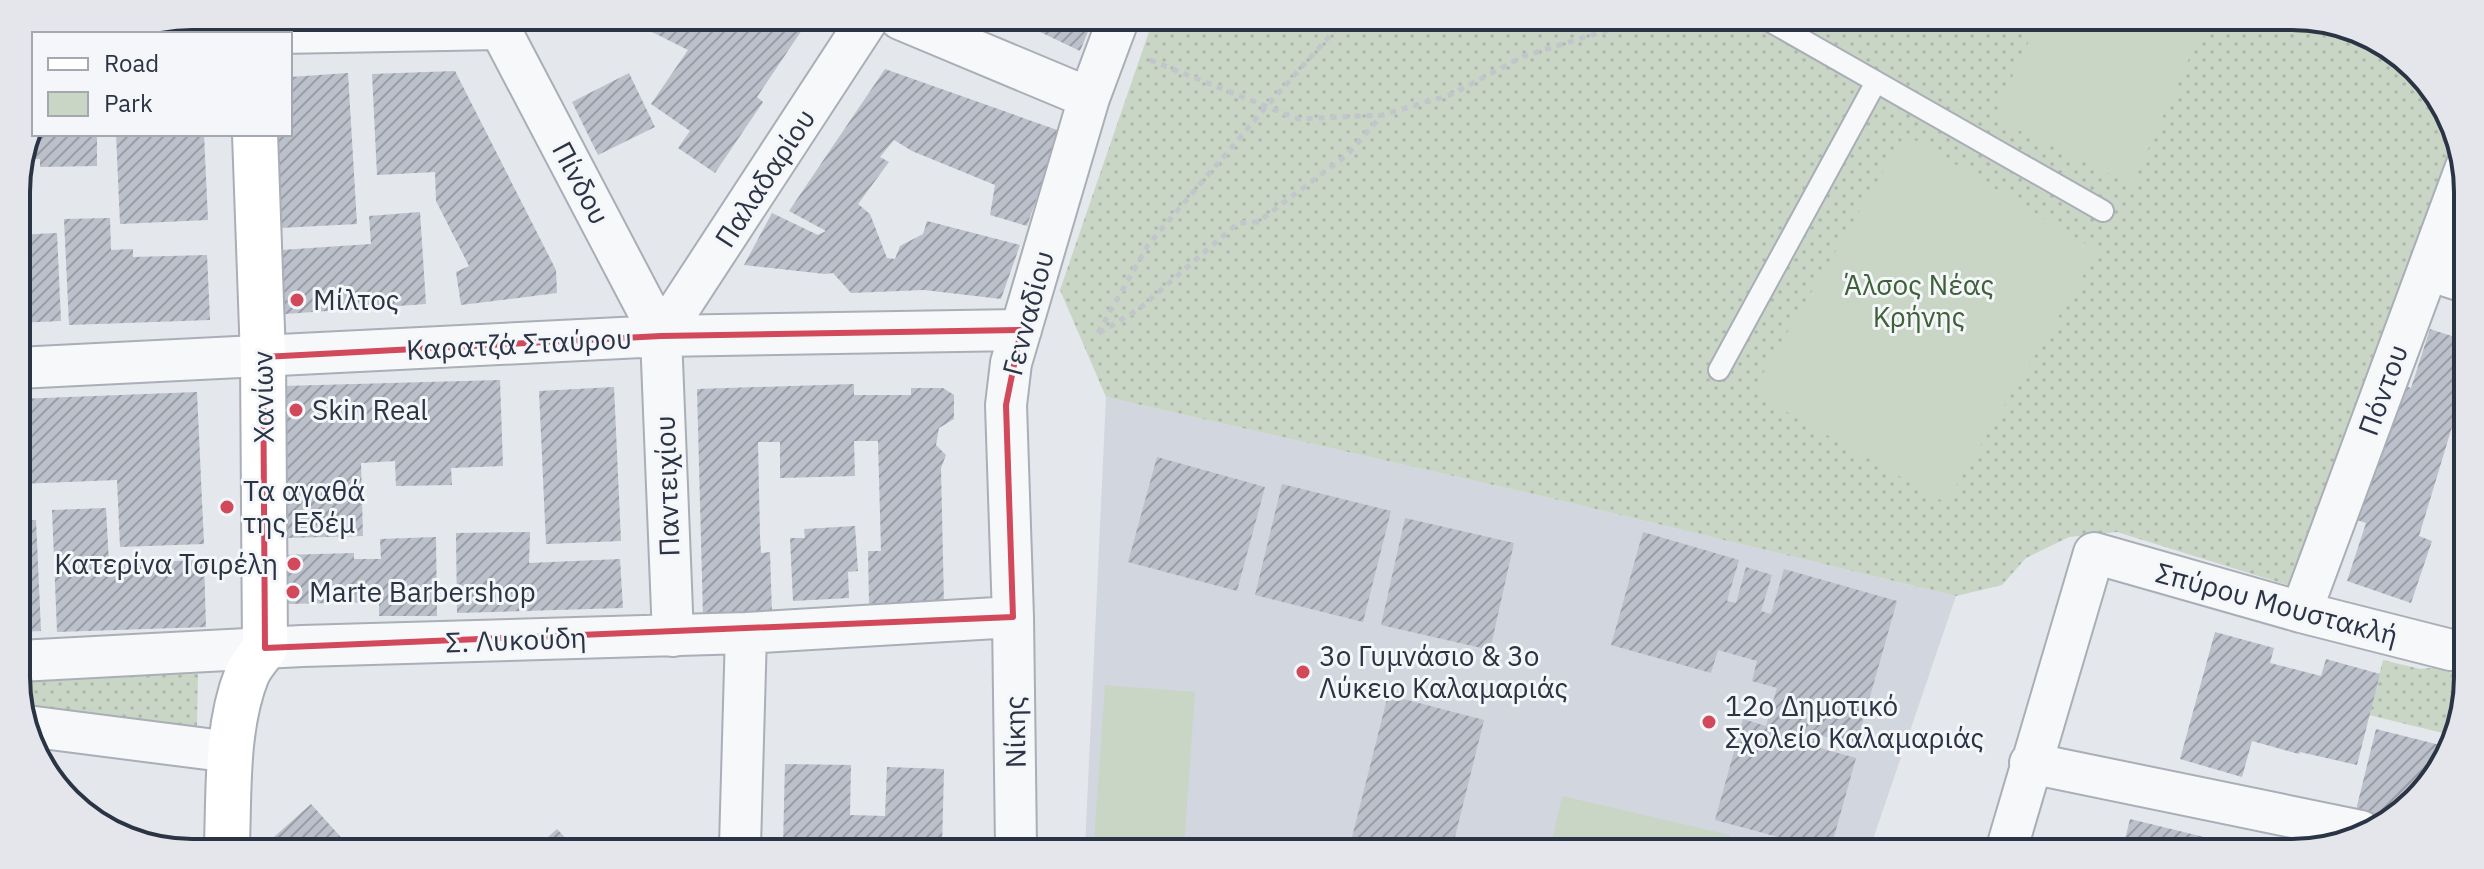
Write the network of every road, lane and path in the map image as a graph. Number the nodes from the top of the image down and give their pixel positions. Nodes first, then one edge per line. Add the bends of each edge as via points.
1 (507, 30) edge
2 (861, 30) edge
3 (926, 30) edge
4 (1114, 30) edge
5 (1335, 30) edge
6 (1608, 30) edge
7 (1785, 30) edge
8 (1150, 60) dead end
9 (1876, 82) junction
10 (1089, 98) junction
11 (1266, 107) junction
12 (1382, 115) junction
13 (255, 136) edge
14 (2103, 211) dead end
15 (2454, 232) edge
16 (2446, 276) edge
17 (1021, 330) junction
18 (661, 336) junction
19 (263, 357) junction
20 (30, 367) edge
21 (1719, 370) dead end
22 (2301, 612) junction
23 (1013, 617) junction
24 (746, 633) junction
25 (673, 636) junction
26 (2454, 640) edge
27 (265, 648) junction
28 (30, 660) edge
29 (39, 727) edge
30 (231, 752) junction
31 (2030, 763) junction
32 (2348, 828) edge
33 (227, 839) edge
34 (740, 839) edge
35 (1016, 839) edge
36 (2009, 839) edge

1 - 18 street, Πίνδου
2 - 18 street, Παλαδαρίου
3 - 10 street
4 - 10 street, Γενναδίου
5 - 11 path
6 - 12 path via 1524,56 1450,95
7 - 9 lane
8 - 11 path
9 - 14 lane
9 - 21 lane
10 - 17 street, Γενναδίου
11 - 12 path via 1298,119
11 - 12 path via 1148,245 1098,333 1139,309 1238,223 1258,222 1348,154
13 - 19 main road, Χανίων
15 - 16 street, Πόντου
16 - 22 street, Πόντου
17 - 18 street, Καρατζά Σταύρου
17 - 23 street, Γενναδίου via 1006,405
18 - 19 street, Καρατζά Σταύρου
18 - 25 street, Παντειχίου
19 - 20 street, Καρατζά Σταύρου
19 - 27 main road, Χανίων
22 - 26 street, Σπύρου Μουστακλή
22 - 31 street, Σπύρου Μουστακλή via 2094,553
23 - 24 street, Σ. Λυκούδη
23 - 35 street, Νίκης
24 - 25 street, Σ. Λυκούδη
24 - 34 street
25 - 27 street, Σ. Λυκούδη
27 - 28 street, Σ. Λυκούδη
27 - 30 main road via 248,671 239,697
29 - 30 street
30 - 33 main road
31 - 32 street
31 - 36 street

